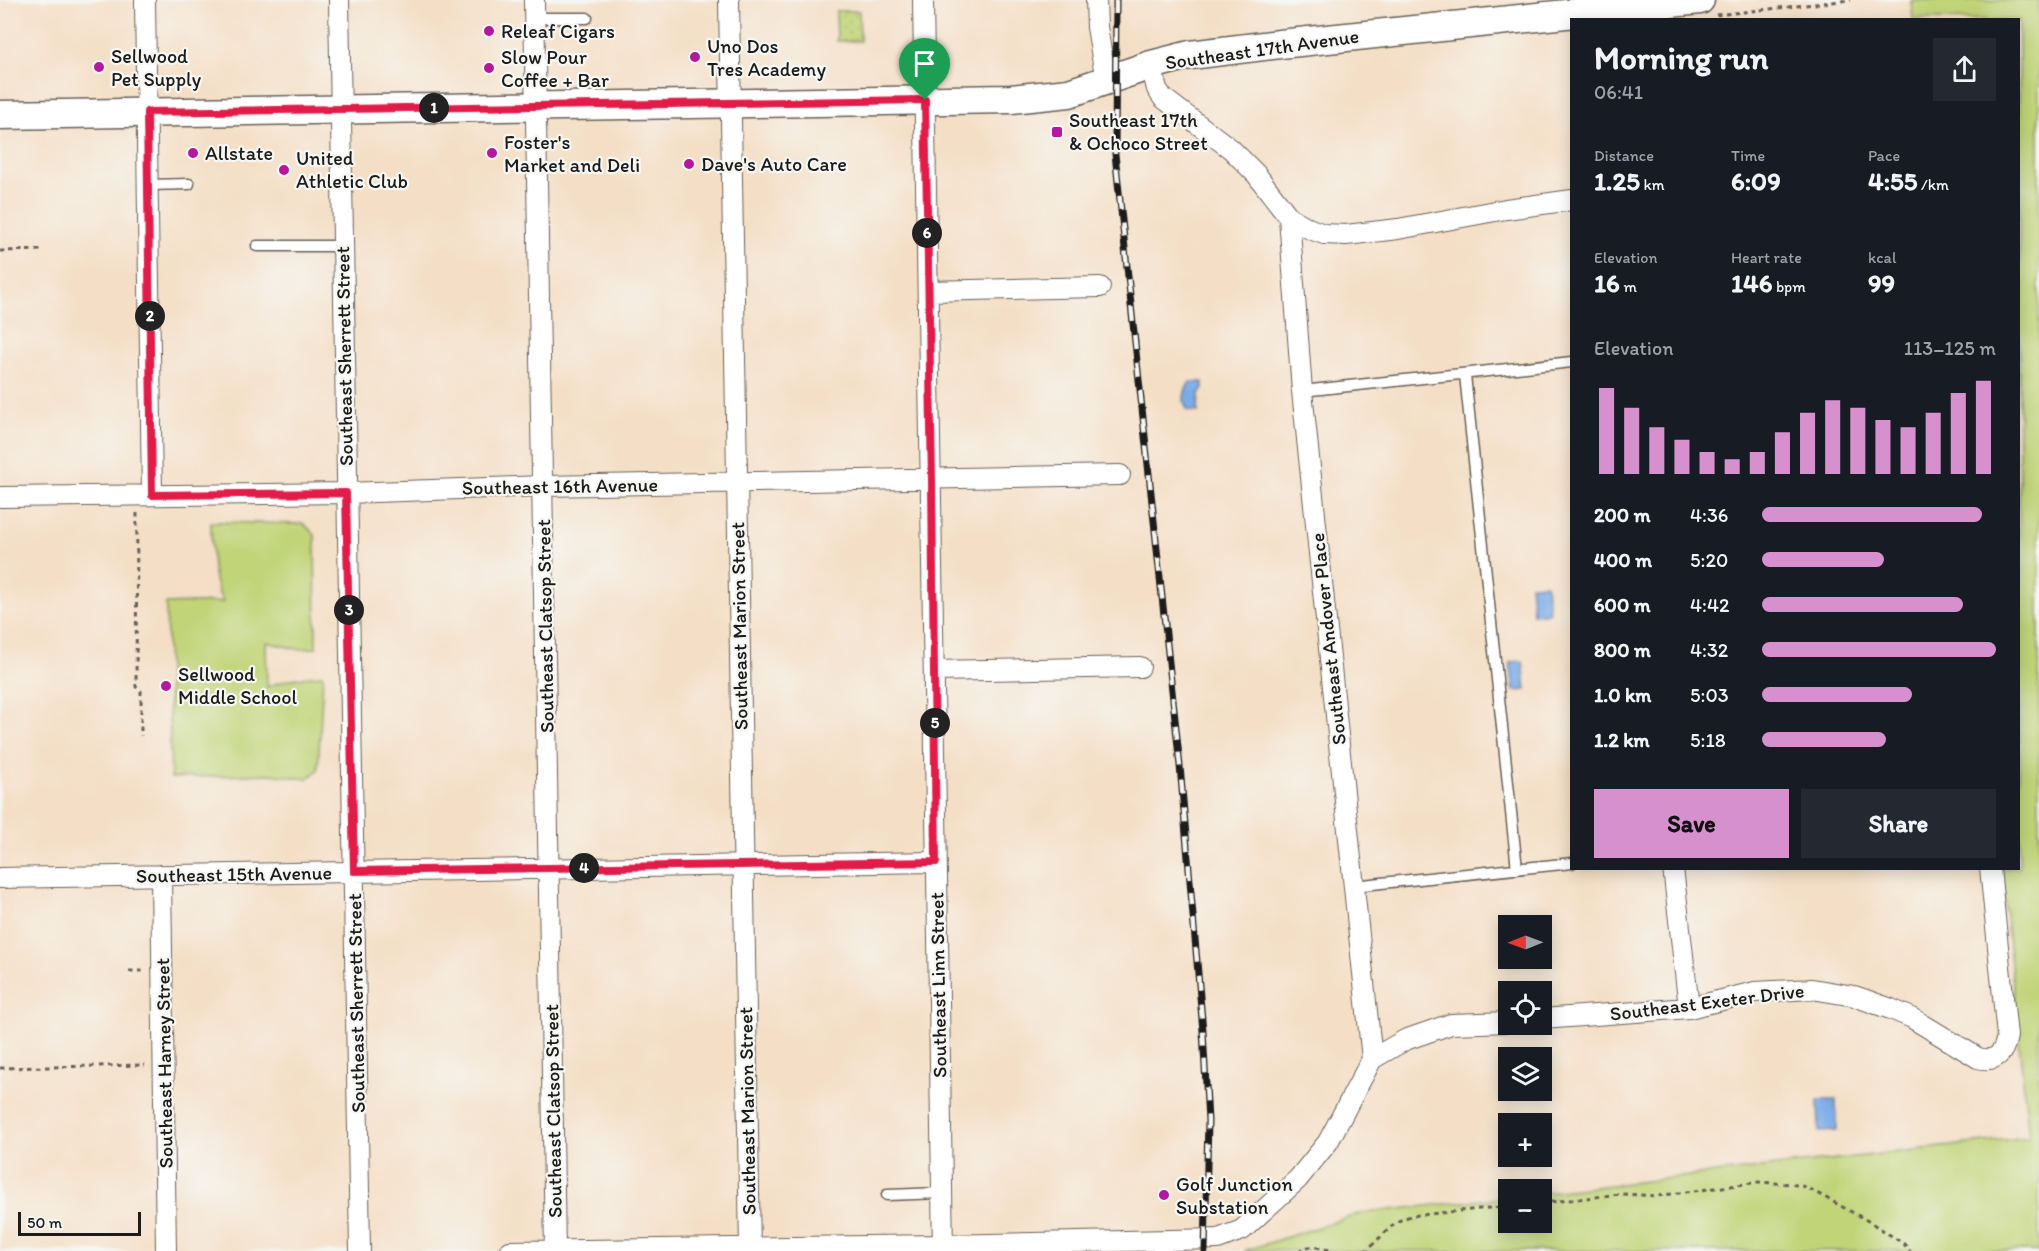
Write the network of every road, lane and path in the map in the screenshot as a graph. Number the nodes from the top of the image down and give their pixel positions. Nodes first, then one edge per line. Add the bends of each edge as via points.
1 (145, 0) edge
2 (339, 0) edge
3 (729, 0) edge
4 (923, 0) edge
5 (1096, 0) edge
6 (1851, 0) edge
7 (1704, 8) edge
8 (534, 9) edge
9 (587, 18) dead end
10 (1586, 18) edge
11 (1570, 19) edge
12 (1151, 65) junction
13 (1107, 81) junction
14 (925, 100) junction
15 (731, 103) junction
16 (535, 106) junction
17 (341, 110) junction
18 (147, 112) junction
19 (0, 115) edge
20 (189, 184) dead end
21 (148, 185) junction
22 (1570, 200) edge
23 (1289, 218) junction
24 (257, 246) dead end
25 (343, 246) junction
26 (0, 250) edge
27 (44, 250) dead end
28 (1100, 287) dead end
29 (928, 291) junction
30 (1570, 362) edge
31 (1465, 375) junction
32 (1302, 391) junction
33 (1120, 475) dead end
34 (932, 480) junction
35 (736, 483) junction
36 (543, 486) junction
37 (346, 493) junction
38 (145, 495) junction
39 (0, 497) edge
40 (1140, 667) dead end
41 (934, 671) junction
42 (141, 736) dead end
43 (936, 862) junction
44 (1570, 863) edge
45 (742, 866) junction
46 (548, 869) junction
47 (1517, 869) junction
48 (1673, 870) edge
49 (1990, 870) edge
50 (354, 871) junction
51 (161, 875) junction
52 (0, 878) edge
53 (1353, 886) junction
54 (129, 971) dead end
55 (143, 971) dead end
56 (1689, 1008) junction
57 (1552, 1018) edge
58 (1498, 1022) edge
59 (1372, 1059) junction
60 (145, 1065) dead end
61 (0, 1068) edge
62 (942, 1194) junction
63 (886, 1195) dead end
64 (1552, 1202) edge
65 (1498, 1207) edge
66 (1015, 1247) edge
67 (943, 1248) edge
68 (750, 1249) edge
69 (166, 1251) edge
70 (360, 1251) edge
71 (510, 1251) edge
72 (555, 1251) edge
73 (1299, 1251) edge
74 (1333, 1251) edge
75 (1364, 1251) edge
76 (1910, 1251) edge

1 - 18 street
2 - 17 street, Southeast Sherrett Street
3 - 15 street, Southeast Marion Street
4 - 14 street, Southeast Linn Street
5 - 13 street via 1096,27
6 - 7 path
7 - 10 main road, Southeast 17th Avenue
8 - 9 lane
8 - 16 street, Southeast Clatsop Street
11 - 12 main road, Southeast 17th Avenue via 1280,44 1190,55
12 - 13 main road, Southeast 17th Avenue
12 - 23 street via 1163,98 1231,149 1256,174
13 - 14 main road, Southeast 17th Avenue via 1044,96
14 - 15 main road, Southeast 17th Avenue
14 - 29 street, Southeast Linn Street
15 - 16 main road, Southeast 17th Avenue
15 - 35 street, Southeast Marion Street
16 - 17 main road, Southeast 17th Avenue
16 - 36 street, Southeast Clatsop Street
17 - 18 main road, Southeast 17th Avenue
17 - 25 street, Southeast Sherrett Street
18 - 19 main road, Southeast 17th Avenue
18 - 21 street
20 - 21 lane
21 - 38 street
22 - 23 street via 1346,235 1324,234
23 - 32 street, Southeast Andover Place
24 - 25 lane
25 - 37 street, Southeast Sherrett Street
26 - 27 path
28 - 29 street
29 - 34 street, Southeast Linn Street
30 - 31 lane
31 - 32 lane
31 - 47 lane
32 - 53 street, Southeast Andover Place
33 - 34 street, Southeast 16th Avenue
34 - 35 street, Southeast 16th Avenue
34 - 41 street, Southeast Linn Street
35 - 36 street, Southeast 16th Avenue
35 - 45 street, Southeast Marion Street
36 - 37 street, Southeast 16th Avenue
36 - 46 street, Southeast Clatsop Street
37 - 38 street, Southeast 16th Avenue
37 - 50 street, Southeast Sherrett Street
38 - 39 street, Southeast 16th Avenue
38 - 42 path via 136,687 141,691
40 - 41 street
41 - 43 street, Southeast Linn Street
43 - 45 street, Southeast 15th Avenue
43 - 62 street, Southeast Linn Street
44 - 47 lane
45 - 46 street, Southeast 15th Avenue
45 - 68 street, Southeast Marion Street
46 - 50 street, Southeast 15th Avenue
46 - 72 street, Southeast Clatsop Street
47 - 53 lane
48 - 56 street
49 - 56 street, Southeast Exeter Drive via 2007,1023 2005,1047 1999,1055 1988,1060 1978,1058 1901,1014 1854,996 1812,989 1755,992
50 - 51 street, Southeast 15th Avenue
50 - 70 street, Southeast Sherrett Street
51 - 52 street, Southeast 15th Avenue
51 - 69 street, Southeast Harney Street
53 - 59 street, Southeast Andover Place
54 - 55 path
56 - 57 street, Southeast Exeter Drive
58 - 59 street via 1451,1024 1405,1040
59 - 66 street via 1328,1142 1298,1179 1242,1230 1206,1240
60 - 61 path
62 - 63 lane
62 - 67 street, Southeast Linn Street
64 - 76 path via 1621,1194 1657,1196 1759,1182 1791,1184 1806,1187 1870,1222
65 - 75 path via 1410,1216 1396,1222
66 - 67 street
67 - 68 street
68 - 72 street
71 - 72 street
73 - 74 path via 1318,1247

